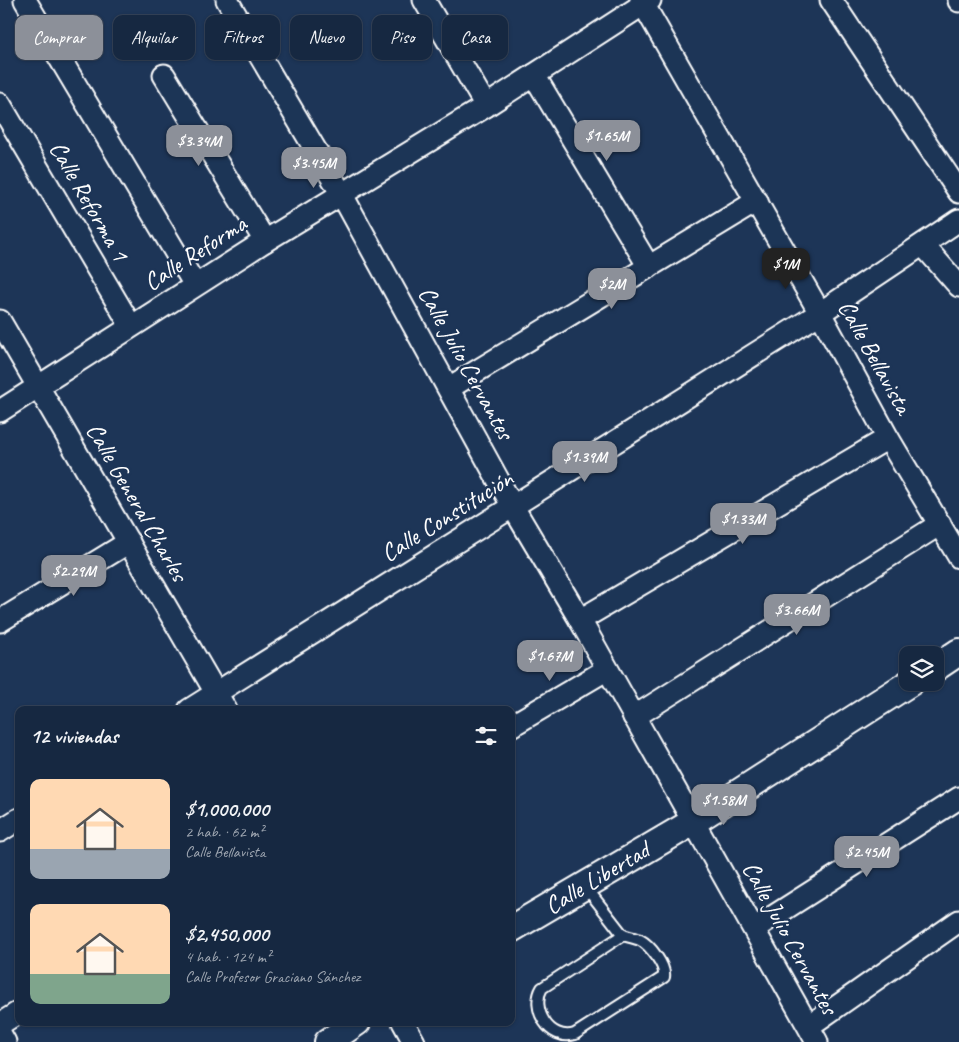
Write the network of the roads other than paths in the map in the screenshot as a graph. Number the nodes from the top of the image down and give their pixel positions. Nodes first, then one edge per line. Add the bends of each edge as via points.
1 (25, 0) edge
2 (227, 0) edge
3 (424, 0) edge
4 (831, 0) edge
5 (645, 1) edge
6 (164, 75) dead end
7 (534, 75) junction
8 (0, 104) edge
9 (486, 106) junction
10 (959, 192) edge
11 (341, 193) junction
12 (757, 201) junction
13 (959, 220) edge
14 (265, 240) junction
15 (922, 245) junction
16 (649, 267) junction
17 (195, 286) junction
18 (959, 286) edge
19 (820, 313) junction
20 (0, 321) edge
21 (131, 326) junction
22 (38, 386) junction
23 (449, 388) junction
24 (0, 411) edge
25 (888, 438) junction
26 (513, 507) junction
27 (940, 524) junction
28 (129, 542) junction
29 (959, 557) edge
30 (0, 620) edge
31 (580, 620) junction
32 (959, 652) edge
33 (944, 662) edge
34 (606, 670) junction
35 (899, 690) edge
36 (221, 701) edge
37 (203, 706) edge
38 (634, 717) junction
39 (515, 724) edge
40 (959, 798) edge
41 (15, 822) edge
42 (693, 822) junction
43 (0, 831) edge
44 (584, 886) junction
45 (959, 921) edge
46 (515, 927) edge
47 (755, 928) junction
48 (623, 935) junction
49 (15, 1015) edge
50 (0, 1024) edge
51 (351, 1026) edge
52 (405, 1026) edge
53 (0, 1033) edge
54 (813, 1034) edge
55 (5, 1042) edge
56 (328, 1042) edge
57 (414, 1042) edge

1 - 17 street
2 - 11 street, Calle Julio Cervantes
3 - 9 street
4 - 10 street
5 - 7 street, Calle Reforma
5 - 12 street, Calle Bellavista
6 - 14 street
7 - 9 street, Calle Reforma
7 - 16 street
8 - 21 street, Calle Reforma 1
9 - 11 street, Calle Reforma
11 - 14 street, Calle Reforma
11 - 23 street, Calle Julio Cervantes
12 - 16 street
12 - 19 street, Calle Bellavista
13 - 15 street, Calle Constitución
14 - 17 street, Calle Reforma
15 - 18 street
15 - 19 street, Calle Constitución
16 - 23 street
17 - 21 street, Calle Reforma
19 - 25 street, Calle Bellavista
19 - 26 street, Calle Constitución
20 - 22 street, Calle General Charles
21 - 22 street, Calle Reforma
22 - 24 street, Calle Reforma
22 - 28 street, Calle General Charles
23 - 26 street, Calle Julio Cervantes
25 - 27 street, Calle Bellavista
25 - 31 street
26 - 31 street, Calle Julio Cervantes
26 - 36 street, Calle Constitución
27 - 29 street, Calle Bellavista
27 - 38 street
28 - 30 street
28 - 36 street, Calle General Charles
31 - 34 street, Calle Julio Cervantes
32 - 33 street
34 - 38 street, Calle Julio Cervantes
34 - 39 street
35 - 42 street, Calle Libertad
36 - 37 street, Calle Constitución
38 - 42 street, Calle Julio Cervantes
40 - 47 street
41 - 43 street
42 - 44 street, Calle Libertad
42 - 47 street, Calle Julio Cervantes
44 - 46 street, Calle Libertad
44 - 48 lane
45 - 54 street
47 - 54 street, Calle Julio Cervantes
48 - 48 lane via 542,988 537,1006 551,1032 567,1038 664,977 665,971 648,946 641,940
49 - 50 street
51 - 56 street
52 - 57 street
53 - 55 street

